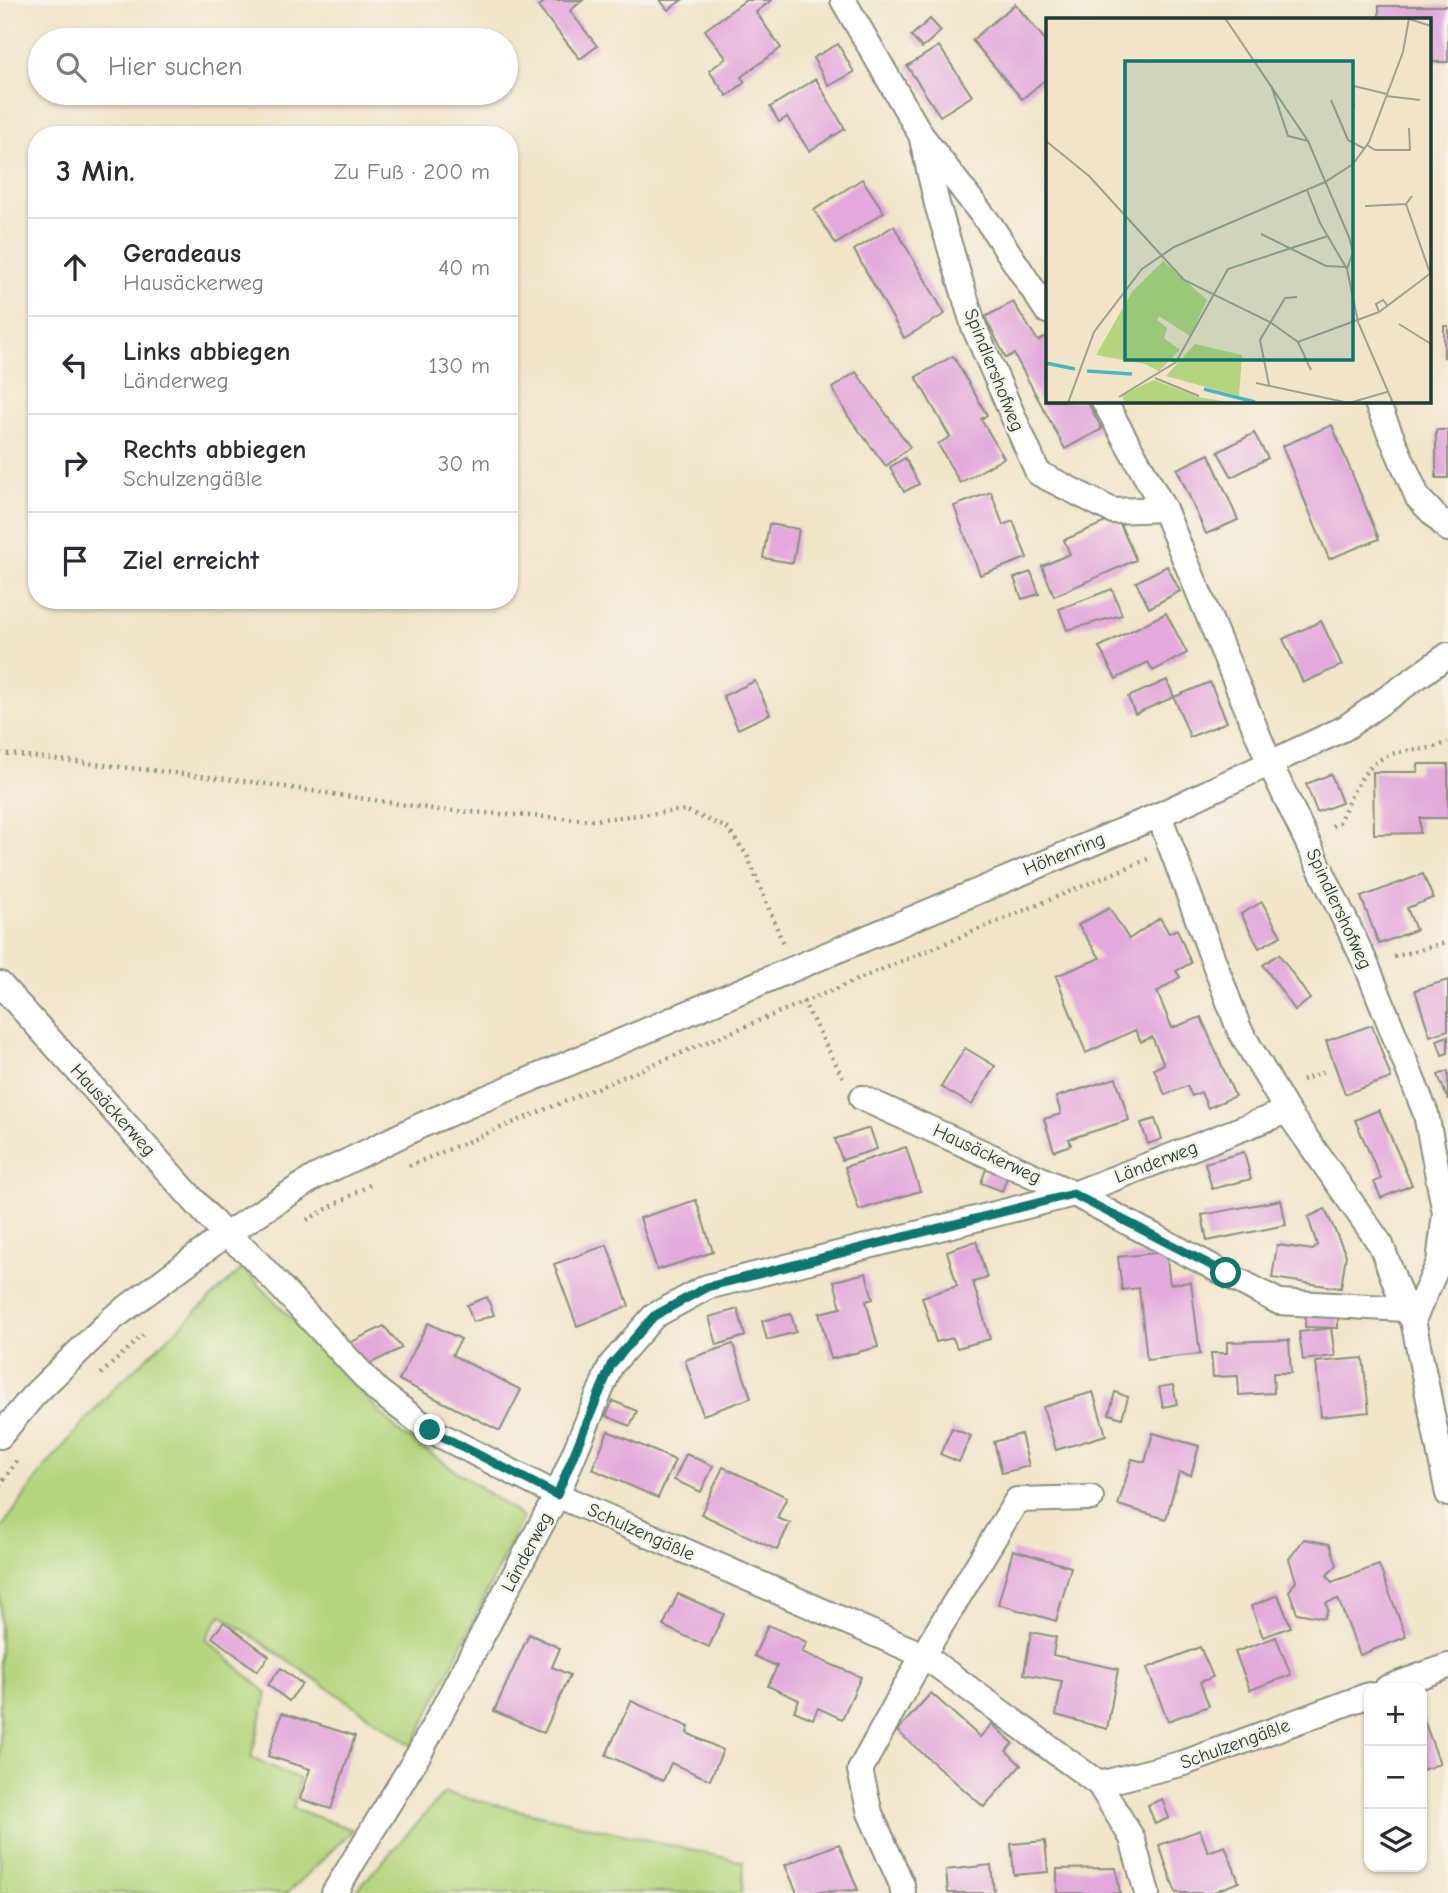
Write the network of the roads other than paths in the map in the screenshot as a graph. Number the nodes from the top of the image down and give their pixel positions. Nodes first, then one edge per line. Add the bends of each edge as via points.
1 (843, 0) edge
2 (921, 135) junction
3 (1046, 309) edge
4 (1105, 402) edge
5 (1376, 402) edge
6 (1164, 509) junction
7 (1448, 529) edge
8 (1448, 655) edge
9 (1270, 764) junction
10 (1159, 814) junction
11 (0, 984) edge
12 (862, 1098) road end
13 (1287, 1111) junction
14 (1073, 1194) junction
15 (225, 1235) junction
16 (1409, 1314) junction
17 (0, 1436) edge
18 (1448, 1494) edge
19 (557, 1495) junction
20 (1091, 1498) dead end
21 (923, 1655) junction
22 (1448, 1666) edge
23 (1401, 1683) edge
24 (1364, 1697) edge
25 (1099, 1784) junction
26 (334, 1893) edge
27 (903, 1893) edge
28 (1147, 1893) edge

1 - 2 street, Spindlershofweg
2 - 3 street, Spindlershofweg via 991,226
2 - 6 street, Spindlershofweg via 974,327 1038,473 1113,512
4 - 6 street, Spindlershofweg
5 - 7 street via 1418,498
6 - 9 street, Spindlershofweg
8 - 9 street, Höhenring via 1345,728
9 - 10 street, Höhenring
9 - 16 street, Spindlershofweg via 1366,964 1426,1114 1445,1213 1439,1263
10 - 13 street via 1239,1029
10 - 15 street, Höhenring via 422,1125 315,1177
11 - 15 street, Hausäckerweg
12 - 14 street, Hausäckerweg
13 - 14 street, Länderweg
13 - 16 street via 1381,1245
14 - 16 street, Hausäckerweg via 1279,1302
14 - 19 street, Länderweg via 707,1287 654,1316 611,1365
15 - 17 street, Höhenring via 113,1318 33,1396
15 - 19 street, Schulzengäßle via 248,1252 377,1391 430,1430
16 - 18 street
19 - 21 street, Schulzengäßle
19 - 26 street, Länderweg via 420,1752
20 - 21 street via 1017,1500
21 - 25 street, Schulzengäßle
21 - 27 street via 860,1770 870,1813
22 - 23 street
24 - 25 street, Schulzengäßle via 1184,1763
25 - 28 street, Schulzengäßle via 1132,1838

